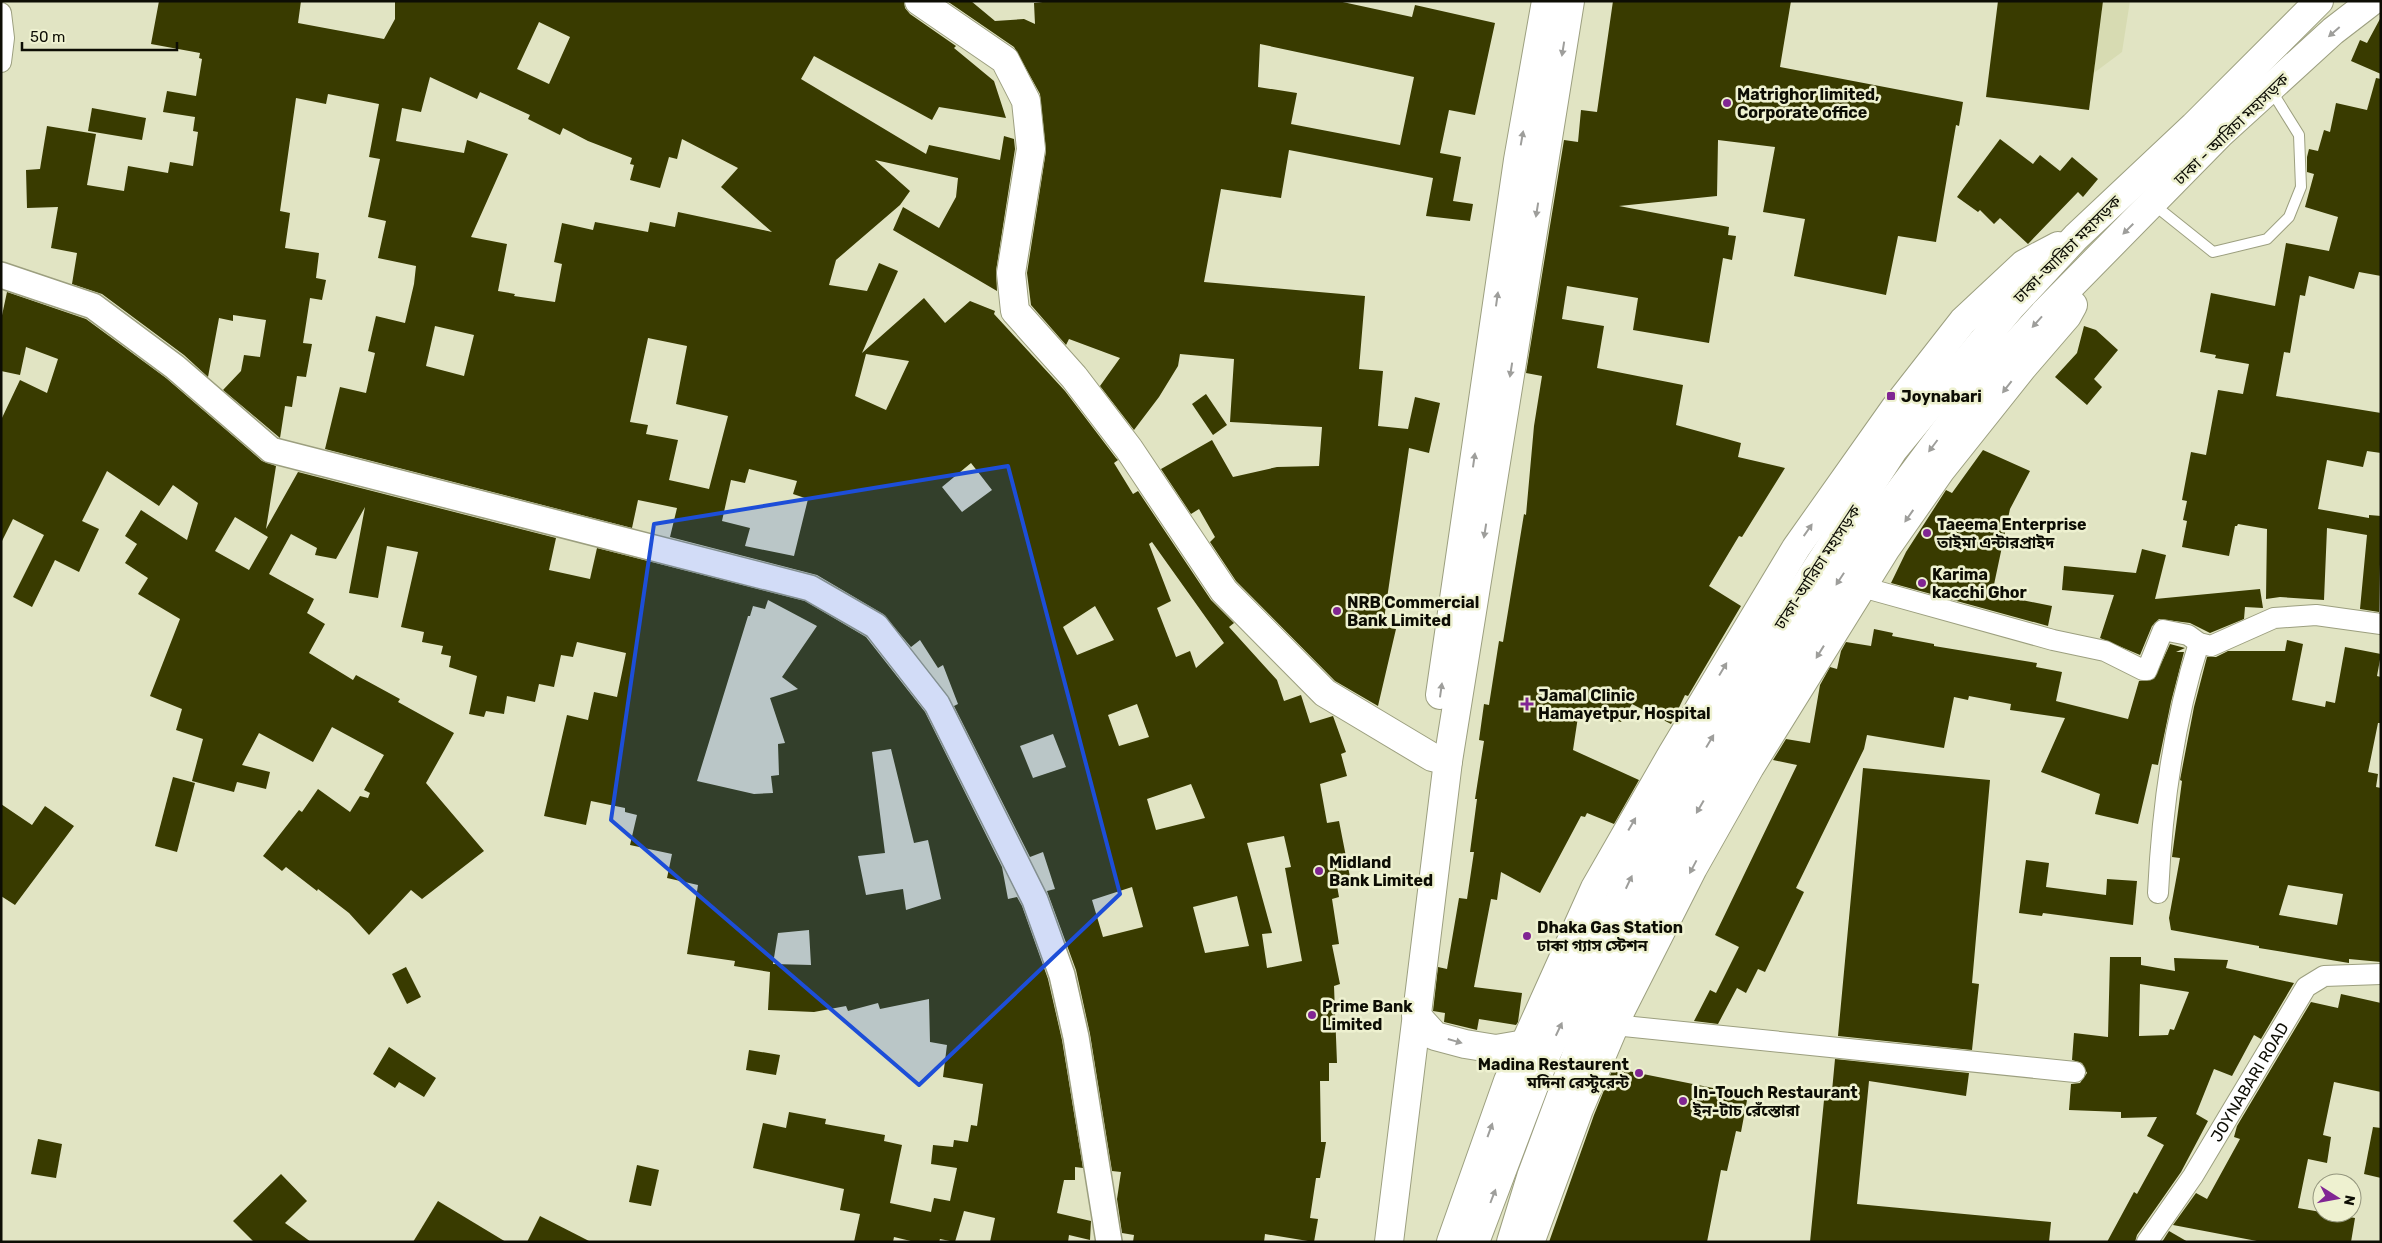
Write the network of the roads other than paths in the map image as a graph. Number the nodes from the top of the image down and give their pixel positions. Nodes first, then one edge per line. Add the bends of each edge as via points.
1 (919, 1) edge
2 (1546, 1) edge
3 (1570, 1) edge
4 (2319, 1) edge
5 (2372, 1) edge
6 (1, 14) edge
7 (1, 62) edge
8 (2270, 90) junction
9 (2153, 204) junction
10 (2076, 236) junction
11 (2096, 262) junction
12 (1, 275) edge
13 (1862, 586) junction
14 (2381, 624) edge
15 (2205, 645) junction
16 (1440, 759) junction
17 (2158, 893) dead end
18 (2381, 974) edge
19 (1416, 1015) junction
20 (1614, 1025) junction
21 (1525, 1044) junction
22 (2075, 1072) dead end
23 (1109, 1242) edge
24 (1372, 1242) edge
25 (1389, 1242) edge
26 (1450, 1242) edge
27 (1475, 1242) edge
28 (1511, 1242) edge
29 (1531, 1242) edge
30 (2147, 1242) edge

1 - 16 main road via 1005,60 1026,101 1032,149 1011,273 1015,311 1074,377 1129,449 1224,591 1325,693
16 -> 2 main road via 1516,170
3 -> 16 main road
4 - 10 main road, ঢাকা-আরিচা মহাসড়ক via 2194,126
5 -> 8 main road, ঢাকা - আরিচা মহাসড়ক
6 - 7 street via 4,38
8 - 9 main road, ঢাকা - আরিচা মহাসড়ক via 2220,134
8 - 9 lane via 2300,135 2301,186 2289,217 2267,239 2213,252
9 -> 11 main road, ঢাকা - আরিচা মহাসড়ক
21 -> 10 main road via 1595,888 1796,548 1895,408 1963,321 2024,264
27 -> 10 main road, ঢাকা-আরিচা মহাসড়ক via 1545,1058 1651,840 1774,634 1894,449 2010,308
11 -> 13 main road via 2067,316 1941,470
11 -> 28 main road, ঢাকা-আরিচা মহাসড়ক via 1982,381 1879,518 1760,704 1654,885 1579,1048 1531,1176
12 - 23 street via 93,306 175,367 270,450 810,588 876,626 937,704 1034,900 1062,976 1074,1028
13 - 15 street via 2053,640 2105,651 2143,670 2147,670 2162,630 2188,635
13 -> 20 main road via 1750,766 1693,868
14 - 15 street via 2316,615 2274,618
15 - 17 street via 2184,688 2174,737
16 - 19 main road
16 - 24 main road
18 - 30 street, JOYNABARI ROAD via 2324,976 2306,987 2193,1176
19 -> 21 main road via 1435,1036 1464,1044 1496,1049
19 - 25 main road
20 - 22 street
20 - 29 main road
26 -> 21 main road via 1508,1081

